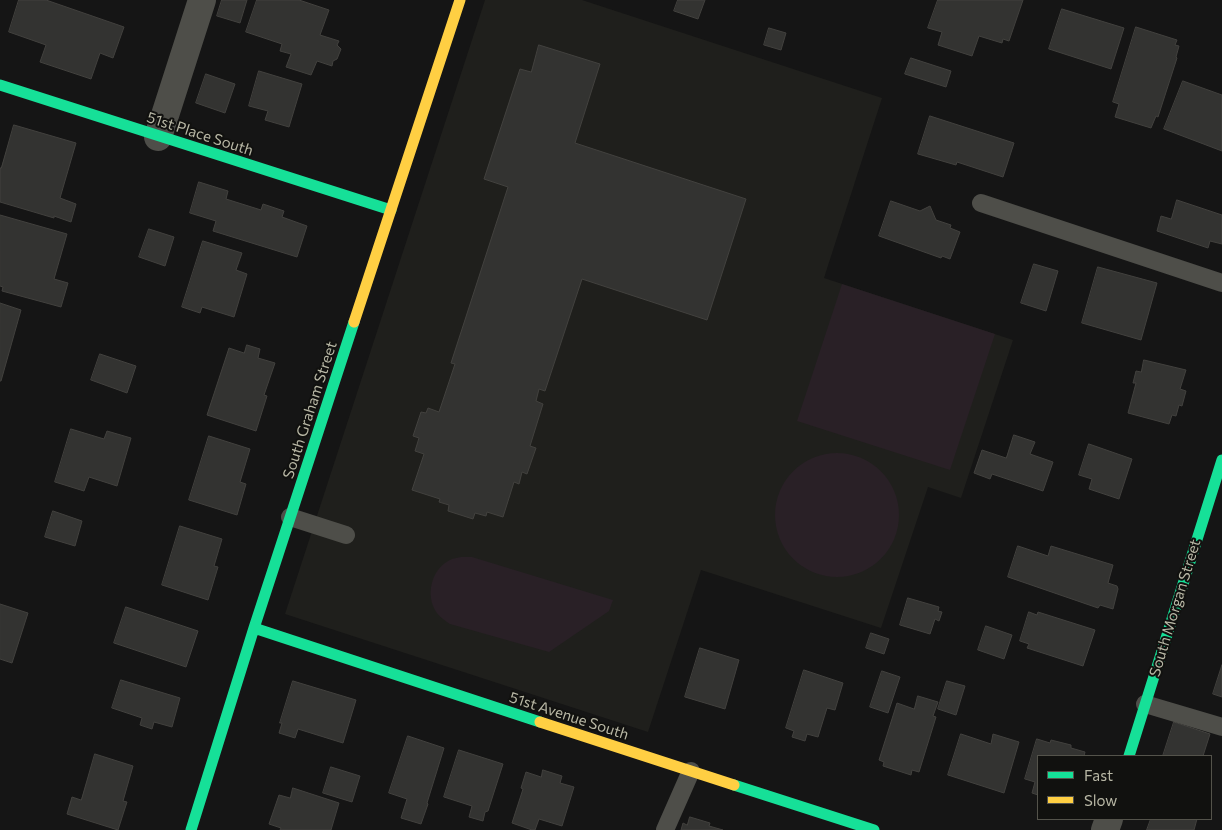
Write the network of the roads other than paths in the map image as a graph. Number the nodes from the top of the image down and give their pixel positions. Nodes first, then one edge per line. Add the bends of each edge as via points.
1 (202, 0) edge
2 (460, 0) edge
3 (0, 85) edge
4 (158, 137) junction
5 (981, 203) dead end
6 (391, 210) junction
7 (1222, 283) edge
8 (1222, 460) edge
9 (290, 517) junction
10 (346, 535) dead end
11 (254, 628) junction
12 (1145, 704) junction
13 (1222, 727) edge
14 (1129, 755) edge
15 (691, 771) junction
16 (191, 830) edge
17 (665, 830) edge
18 (874, 830) edge

1 - 4 street
2 - 6 street, South Graham Street
3 - 4 street, 51st Place South
4 - 6 street, 51st Place South
5 - 7 lane
6 - 9 street, South Graham Street
8 - 12 street, South Morgan Street
9 - 10 lane
9 - 11 street, South Graham Street
11 - 15 street, 51st Avenue South
11 - 16 street, South Graham Street
12 - 13 lane
12 - 14 street, South Morgan Street
15 - 17 lane
15 - 18 street, 51st Avenue South

